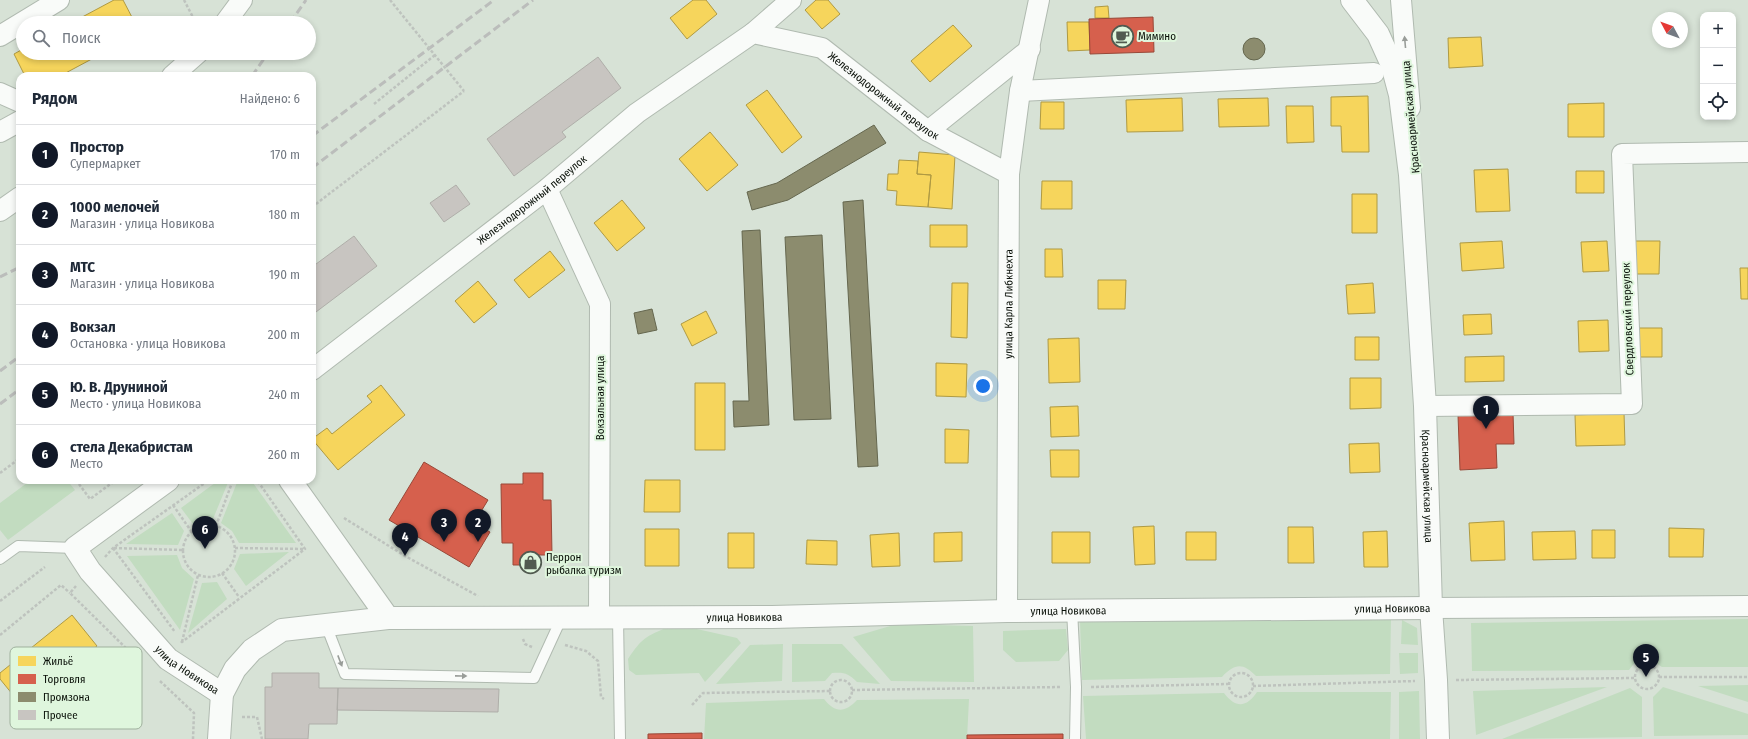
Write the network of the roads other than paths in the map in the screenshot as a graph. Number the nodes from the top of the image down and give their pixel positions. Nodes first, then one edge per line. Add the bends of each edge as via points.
1 (59, 0) edge
2 (791, 0) edge
3 (1039, 0) edge
4 (1352, 0) edge
5 (1401, 0) edge
6 (236, 2) edge
7 (33, 16) edge
8 (229, 16) edge
9 (16, 26) edge
10 (753, 33) junction
11 (0, 36) edge
12 (1030, 49) junction
13 (190, 60) edge
14 (177, 72) edge
15 (1374, 73) dead end
16 (1020, 91) junction
17 (0, 93) edge
18 (16, 100) edge
19 (16, 123) edge
20 (928, 131) junction
21 (0, 132) edge
22 (1748, 152) edge
23 (1009, 174) junction
24 (547, 189) junction
25 (16, 200) edge
26 (0, 211) edge
27 (1414, 234) junction
28 (316, 367) edge
29 (1424, 406) junction
30 (163, 484) edge
31 (293, 484) edge
32 (75, 548) junction
33 (0, 559) edge
34 (1748, 606) edge
35 (1431, 608) junction
36 (1072, 610) junction
37 (1007, 611) junction
38 (562, 617) junction
39 (388, 618) junction
40 (609, 618) junction
41 (326, 625) junction
42 (222, 694) junction
43 (219, 739) edge
44 (620, 739) edge
45 (1075, 739) edge
46 (1438, 739) edge

1 - 7 street
2 - 10 street, Железнодорожный переулок
3 - 12 street, улица Карла Либкнехта
4 - 27 main road, Красноармейская улица via 1378,34 1392,65 1400,95
27 -> 5 street, Красноармейская улица via 1418,210
6 - 8 street
9 - 11 street
10 - 20 street, Железнодорожный переулок via 822,48
10 - 24 street, Железнодорожный переулок via 637,113
12 - 16 street, улица Карла Либкнехта
12 - 20 street
13 - 14 street
15 - 16 street
16 - 23 street, улица Карла Либкнехта
17 - 18 street
19 - 21 street
20 - 23 street, Железнодорожный переулок
22 - 29 street, Свердловский переулок via 1622,154 1632,404
23 - 37 street, улица Карла Либкнехта
24 - 28 street, Железнодорожный переулок
24 - 40 street, Вокзальная улица via 600,304
25 - 26 street
27 - 29 main road, Красноармейская улица
29 - 35 main road, Красноармейская улица
30 - 32 main road
31 - 39 main road
32 - 33 lane via 18,546
32 - 42 main road, улица Новикова via 90,571 168,659
34 - 35 street, улица Новикова
35 - 36 main road, улица Новикова
35 - 46 main road, Красноармейская улица
36 - 37 main road, улица Новикова
36 - 45 lane via 1076,687
37 - 40 main road, улица Новикова via 772,618
38 - 39 main road, улица Новикова
38 - 40 main road, улица Новикова
41 -> 38 lane via 345,674 534,678
39 - 41 main road, улица Новикова
40 - 44 lane
41 - 42 main road, улица Новикова via 282,630 252,650 235,669
42 - 43 main road

